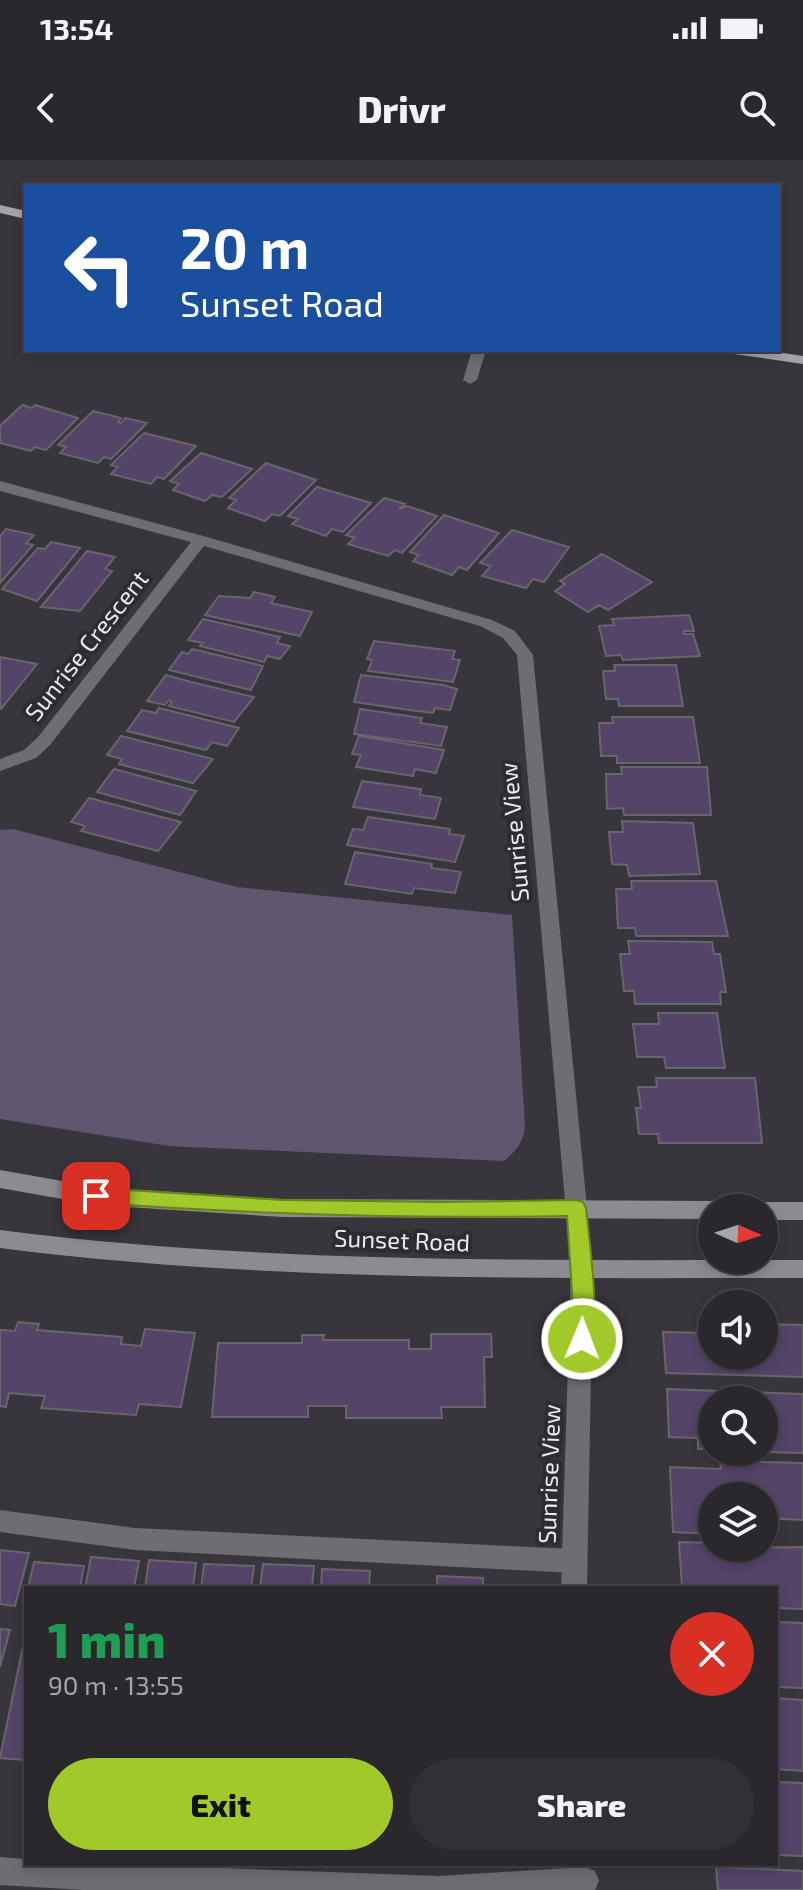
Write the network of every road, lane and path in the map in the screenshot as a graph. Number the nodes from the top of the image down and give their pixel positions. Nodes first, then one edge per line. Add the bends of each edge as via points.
1 (0, 209) edge
2 (24, 215) edge
3 (478, 352) edge
4 (748, 352) edge
5 (803, 360) edge
6 (470, 380) dead end
7 (0, 486) edge
8 (201, 540) junction
9 (0, 765) edge
10 (0, 1179) edge
11 (576, 1208) junction
12 (698, 1210) edge
13 (778, 1211) edge
14 (803, 1211) edge
15 (0, 1239) edge
16 (582, 1269) junction
17 (803, 1269) edge
18 (0, 1521) edge
19 (573, 1561) junction
20 (574, 1586) edge
21 (0, 1871) edge
22 (585, 1878) edge

1 - 2 main road
3 - 6 street
4 - 5 main road
7 - 8 street, Sunrise View
8 - 9 street, Sunrise Crescent via 44,741 30,754
8 - 11 street, Sunrise View via 486,623 518,640 525,655
10 - 11 street, Sunset Road via 96,1196 283,1208
11 - 12 street, Sunset Road
11 - 16 street, Sunrise View
13 - 14 street
15 - 16 street, Sunset Road via 164,1259
16 - 17 street, Sunset Road
16 - 19 street, Sunrise View
18 - 19 street via 135,1539
19 - 20 street, Sunrise View
21 - 22 street via 439,1890

